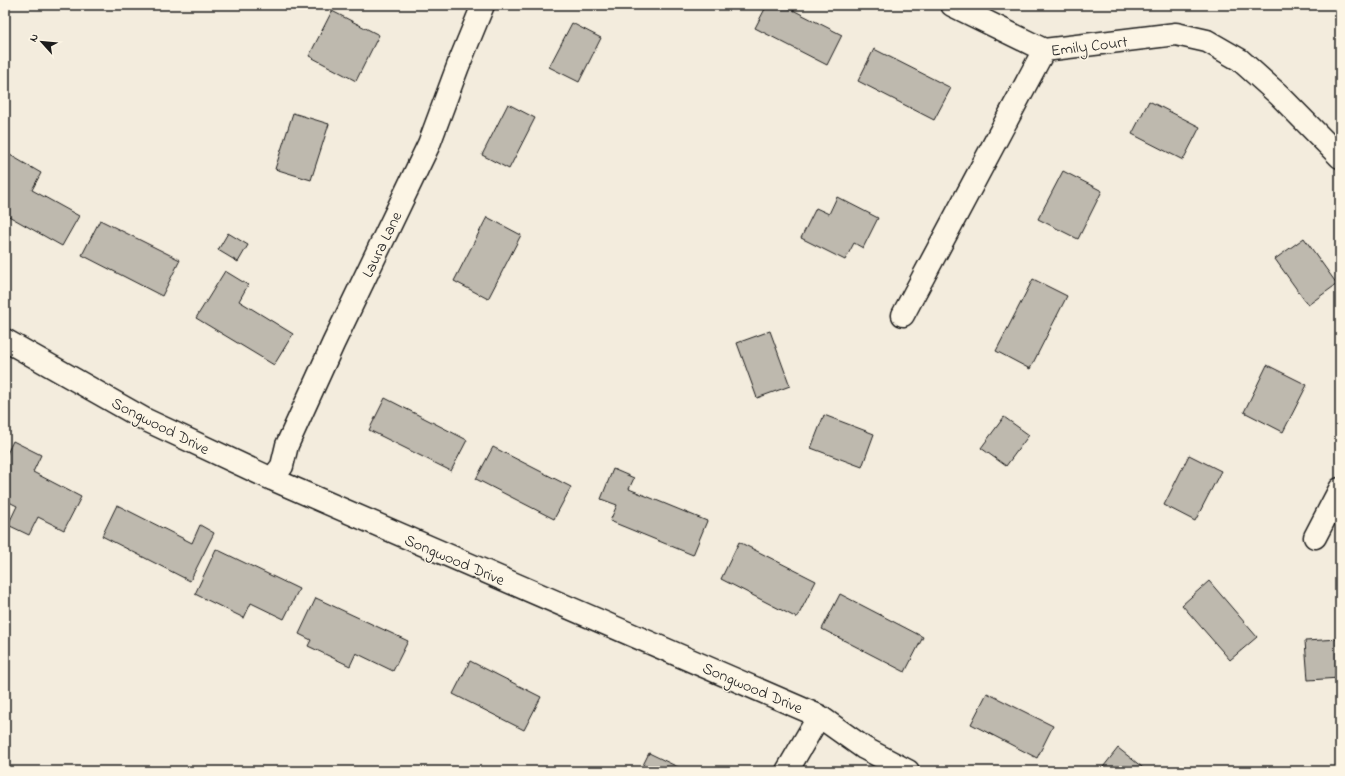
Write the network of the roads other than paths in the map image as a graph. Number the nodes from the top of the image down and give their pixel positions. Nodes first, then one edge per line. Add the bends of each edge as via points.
1 (483, 5) edge
2 (952, 5) edge
3 (1044, 50) junction
4 (1340, 157) edge
5 (903, 315) dead end
6 (5, 340) edge
7 (272, 479) junction
8 (1340, 489) edge
9 (1315, 537) dead end
10 (819, 716) junction
11 (787, 771) edge
12 (908, 771) edge

1 - 7 street, Laura Lane via 429,144 290,438 282,466
2 - 3 street
3 - 4 street, Emily Court via 1176,34 1207,41 1240,60
3 - 5 street, Emily Court
6 - 7 street, Songwood Drive via 146,420
7 - 10 street, Songwood Drive
8 - 9 street
10 - 11 street
10 - 12 street, Songwood Drive via 864,748

